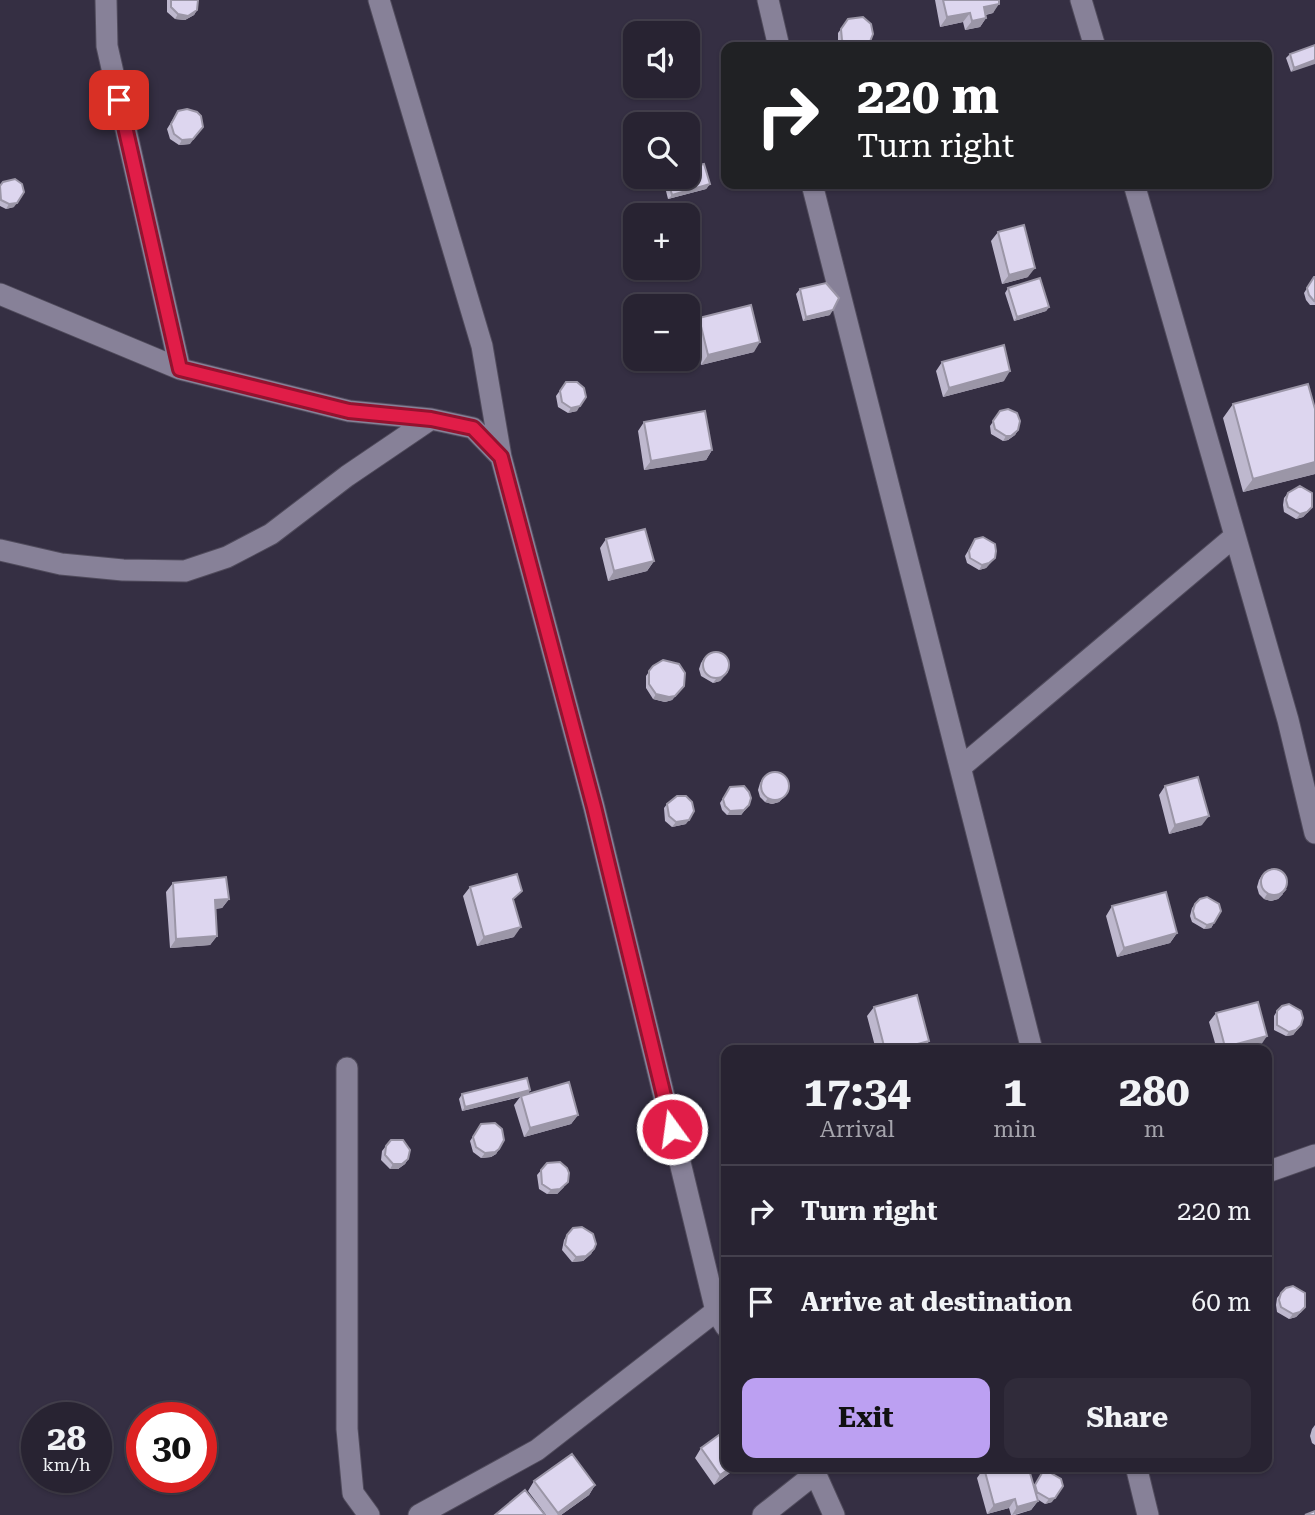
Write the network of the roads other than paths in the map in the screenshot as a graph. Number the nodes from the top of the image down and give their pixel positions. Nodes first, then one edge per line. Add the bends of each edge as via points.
1 (106, 0) edge
2 (379, 0) edge
3 (768, 0) edge
4 (1081, 0) edge
5 (778, 42) edge
6 (1093, 42) edge
7 (813, 189) edge
8 (1135, 189) edge
9 (3, 296) edge
10 (180, 369) junction
11 (431, 419) junction
12 (501, 457) junction
13 (1235, 536) junction
14 (0, 550) edge
15 (961, 767) junction
16 (1315, 833) edge
17 (1031, 1045) edge
18 (347, 1068) dead end
19 (1315, 1155) edge
20 (1272, 1170) edge
21 (721, 1319) edge
22 (813, 1472) edge
23 (816, 1472) edge
24 (1137, 1472) edge
25 (369, 1515) edge
26 (419, 1515) edge
27 (763, 1515) edge
28 (834, 1515) edge
29 (1148, 1515) edge

1 - 10 street via 107,46
2 - 12 street via 482,346
3 - 5 street
4 - 6 street
7 - 15 street
8 - 13 street
9 - 10 street
10 - 11 street via 349,411
11 - 12 street via 473,428
11 - 14 street via 271,534 227,557 185,571 74,565
12 - 21 street via 594,807
13 - 15 street
13 - 16 street
15 - 17 street
18 - 25 street via 347,1429 352,1493
19 - 20 street
21 - 26 street via 537,1450
22 - 27 street
23 - 28 street
24 - 29 street

